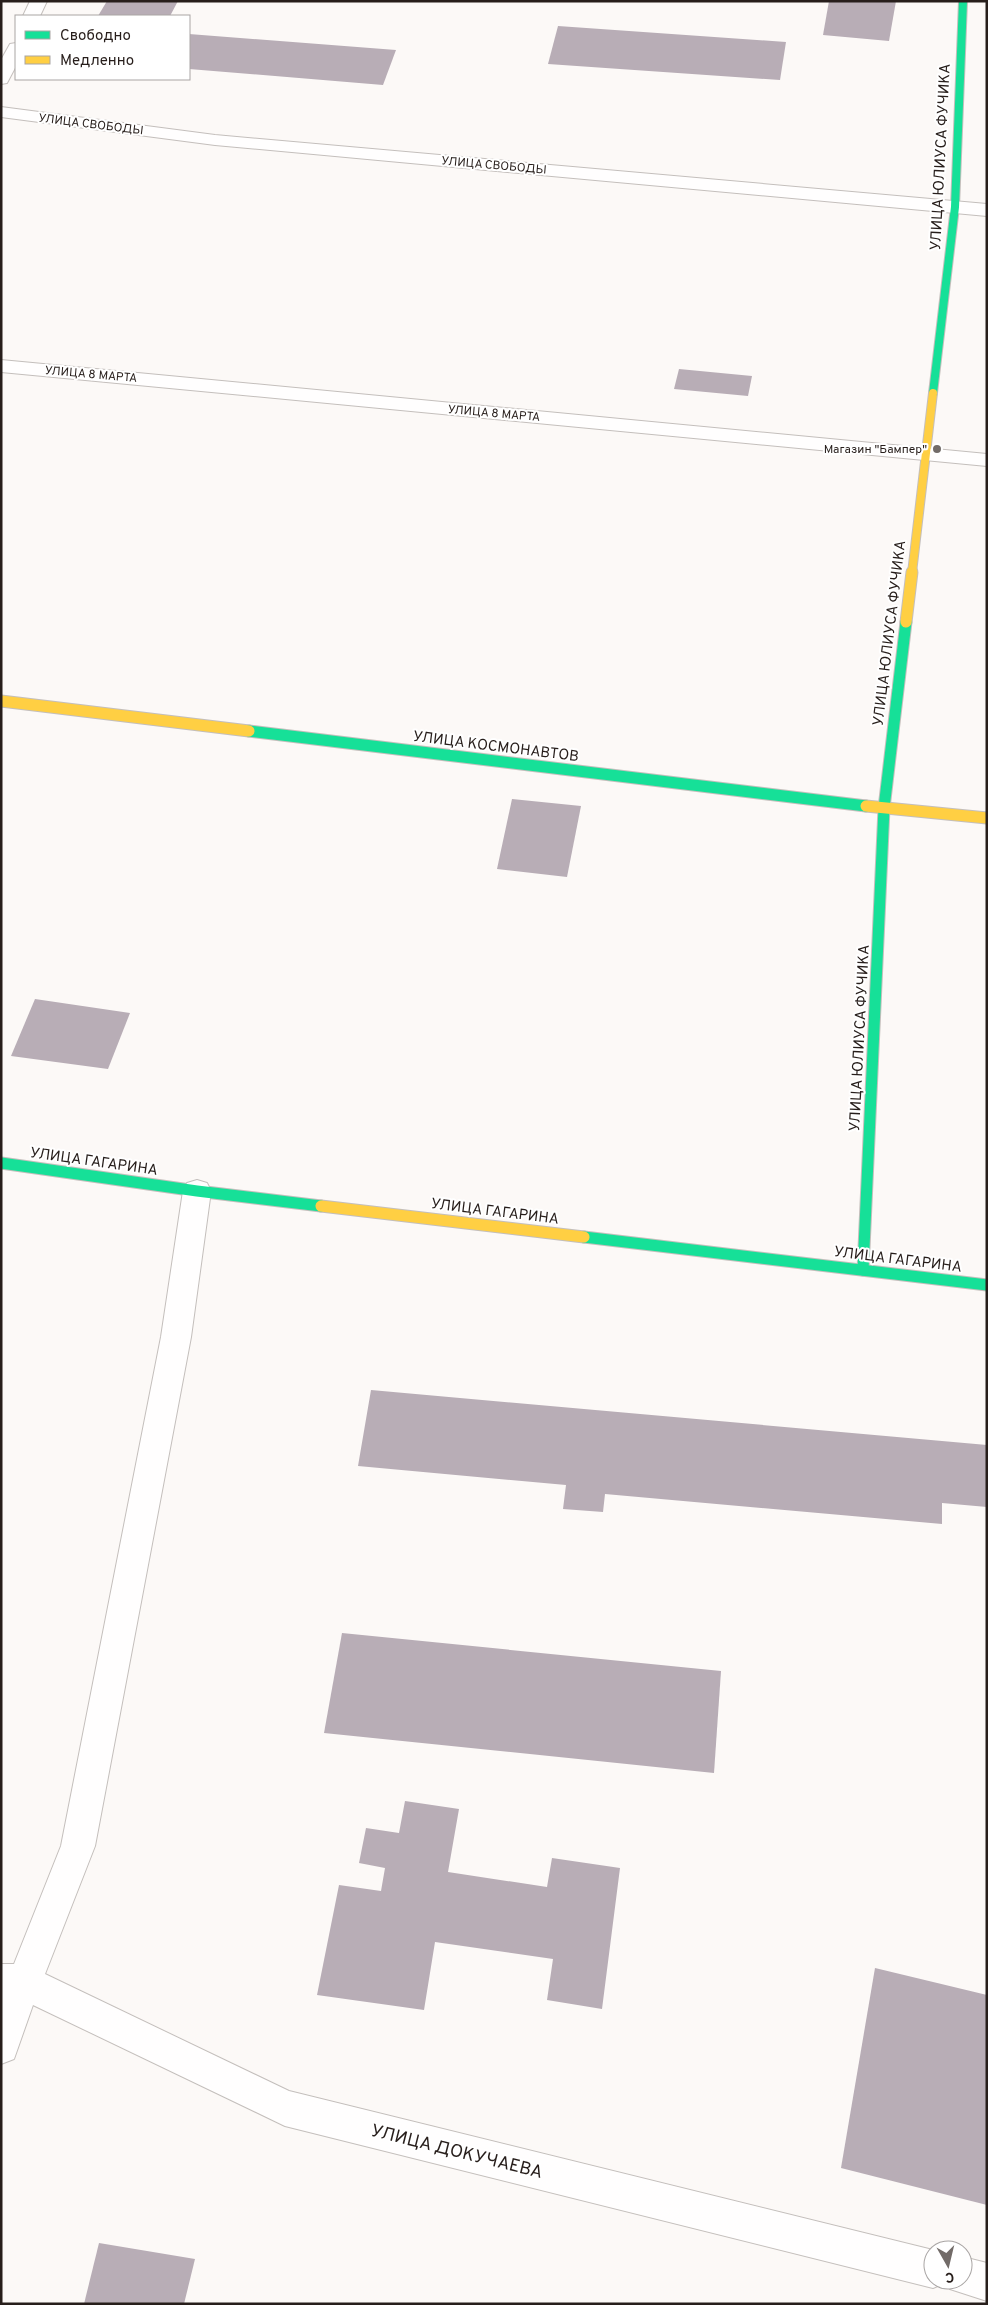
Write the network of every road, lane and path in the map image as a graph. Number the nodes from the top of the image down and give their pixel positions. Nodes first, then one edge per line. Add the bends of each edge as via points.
1 (39, 1) edge
2 (963, 1) edge
3 (32, 15) edge
4 (15, 50) edge
5 (1, 79) edge
6 (1, 112) edge
7 (955, 206) junction
8 (987, 210) edge
9 (1, 366) edge
10 (925, 454) junction
11 (987, 460) edge
12 (1, 701) edge
13 (884, 808) junction
14 (987, 818) edge
15 (1, 1163) edge
16 (197, 1191) junction
17 (864, 1270) junction
18 (987, 1285) edge
19 (12, 1981) edge
20 (1, 2046) edge
21 (923, 2267) edge
22 (973, 2278) edge
23 (987, 2282) edge

1 - 3 street
2 - 7 street, УЛИЦА ЮЛИУСА ФУЧИКА
4 - 5 street
6 - 7 street, УЛИЦА СВОБОДЫ via 215,140
7 - 8 street, УЛИЦА СВОБОДЫ
7 - 10 street, УЛИЦА ЮЛИУСА ФУЧИКА
9 - 10 street, УЛИЦА 8 МАРТА
10 - 11 street, УЛИЦА 8 МАРТА
10 - 13 street, УЛИЦА ЮЛИУСА ФУЧИКА
12 - 13 street, УЛИЦА КОСМОНАВТОВ
13 - 14 street, УЛИЦА КОСМОНАВТОВ
13 - 17 street, УЛИЦА ЮЛИУСА ФУЧИКА
15 - 16 street, УЛИЦА ГАГАРИНА
16 - 17 street, УЛИЦА ГАГАРИНА
16 - 19 street via 176,1337 78,1846
17 - 18 street, УЛИЦА ГАГАРИНА
19 - 20 street
19 - 21 street, УЛИЦА ДОКУЧАЕВА via 285,2108
22 - 23 street

